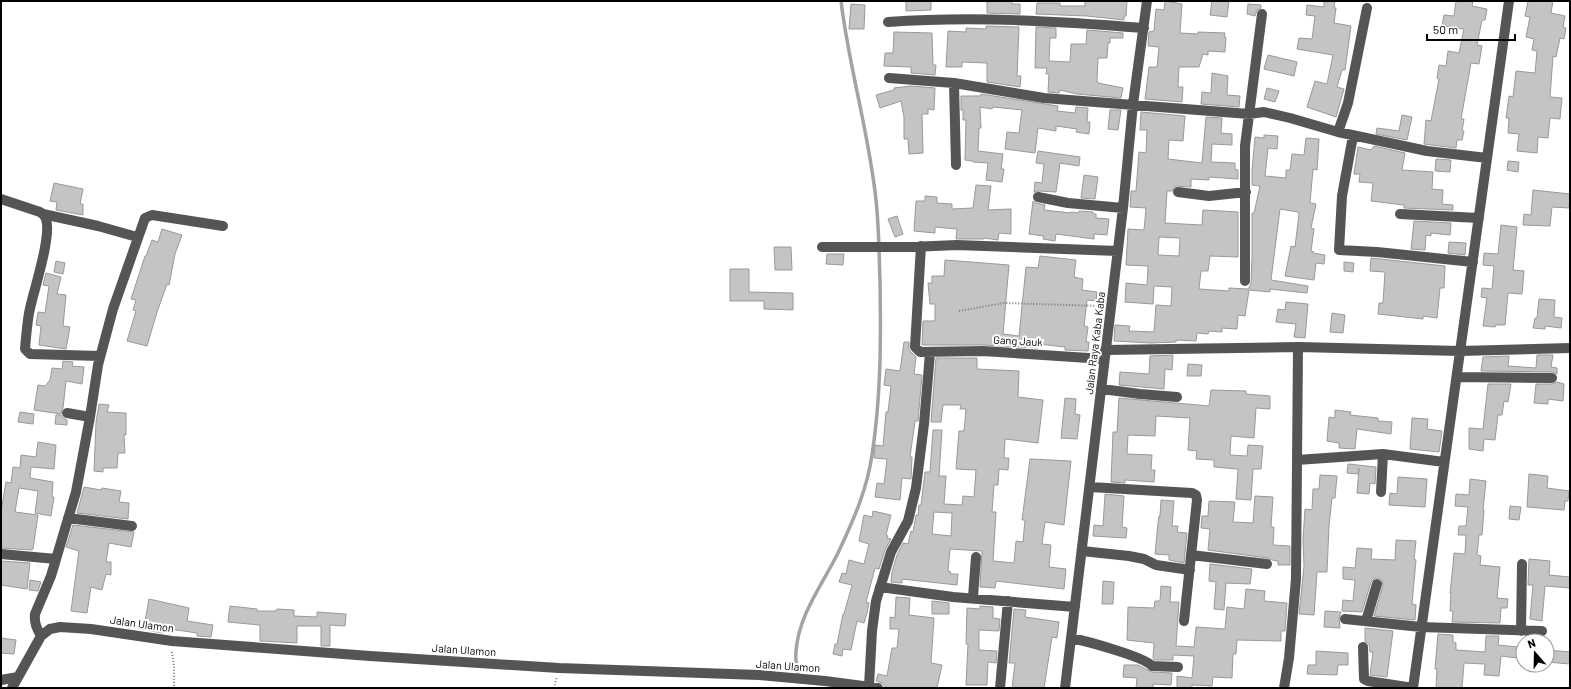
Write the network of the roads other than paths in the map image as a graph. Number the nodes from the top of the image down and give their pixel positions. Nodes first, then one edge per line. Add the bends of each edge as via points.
1 (1147, 1) edge
2 (1509, 1) edge
3 (1367, 8) dead end
4 (1262, 14) dead end
5 (888, 22) dead end
6 (1144, 28) junction
7 (889, 78) dead end
8 (954, 83) junction
9 (1133, 104) junction
10 (1249, 114) junction
11 (1338, 132) junction
12 (1353, 136) junction
13 (1487, 158) junction
14 (956, 165) dead end
15 (1178, 192) dead end
16 (1246, 192) junction
17 (1038, 197) dead end
18 (1, 199) edge
19 (1123, 208) junction
20 (43, 214) junction
21 (1400, 214) dead end
22 (1479, 218) junction
23 (223, 226) dead end
24 (137, 237) junction
25 (921, 246) junction
26 (822, 247) dead end
27 (1118, 252) junction
28 (1473, 262) junction
29 (1245, 281) dead end
30 (1298, 347) junction
31 (1570, 348) edge
32 (1460, 351) junction
33 (930, 353) junction
34 (1104, 354) junction
35 (100, 356) junction
36 (1457, 377) junction
37 (1552, 378) dead end
38 (1102, 389) junction
39 (1177, 397) dead end
40 (68, 413) dead end
41 (90, 417) junction
42 (1383, 454) junction
43 (1297, 460) junction
44 (1444, 462) junction
45 (1090, 487) junction
46 (1381, 492) dead end
47 (68, 518) junction
48 (132, 526) dead end
49 (1082, 551) junction
50 (1, 554) edge
51 (1191, 555) junction
52 (976, 557) dead end
53 (56, 559) junction
54 (1267, 564) dead end
55 (1522, 564) dead end
56 (1190, 570) junction
57 (1377, 584) dead end
58 (880, 588) junction
59 (973, 597) junction
60 (1008, 601) junction
61 (1075, 607) junction
62 (1345, 619) dead end
63 (1366, 620) junction
64 (1184, 621) dead end
65 (1421, 627) junction
66 (1521, 631) junction
67 (1542, 631) dead end
68 (41, 636) junction
69 (1072, 638) junction
70 (1363, 647) dead end
71 (1178, 667) dead end
72 (18, 677) junction
73 (1, 680) edge
74 (873, 687) edge
75 (12, 688) edge
76 (1000, 688) edge
77 (1065, 688) edge
78 (1284, 688) edge
79 (1413, 688) edge

1 - 6 street, Jalan Raya Kaba Kaba
2 - 13 street
3 - 11 street via 1348,102
4 - 10 street
5 - 6 street via 932,19 1064,21
6 - 9 street, Jalan Raya Kaba Kaba
7 - 8 street
8 - 9 street via 1044,98
8 - 14 street
9 - 10 street
9 - 19 street, Jalan Raya Kaba Kaba
10 - 11 street via 1264,112
10 - 16 street via 1245,146
11 - 12 street
12 - 13 street via 1427,151
12 - 28 street via 1342,196 1339,250
13 - 22 street
15 - 16 street via 1209,196
16 - 29 street
17 - 19 street via 1068,203
18 - 20 street
19 - 27 street, Jalan Raya Kaba Kaba
20 - 24 street
20 - 35 street via 46,220 46,241 29,314 25,349 30,354
21 - 22 street
22 - 28 street
23 - 24 street via 152,215 145,218
24 - 35 street
25 - 26 street
25 - 27 street via 957,245
25 - 33 street via 915,347 920,352
27 - 34 street, Jalan Raya Kaba Kaba
28 - 32 street
30 - 32 street, Gang Jauk
30 - 34 street, Gang Jauk
30 - 43 street
31 - 32 street, Gang Jauk
32 - 36 street
33 - 34 street, Gang Jauk via 983,351
33 - 58 street via 916,488 908,521 891,552
34 - 38 street, Jalan Raya Kaba Kaba
35 - 41 street
36 - 37 street
36 - 44 street
38 - 39 street
38 - 45 street, Jalan Raya Kaba Kaba
40 - 41 street
41 - 47 street via 76,492
42 - 43 street
42 - 44 street
42 - 46 street
43 - 78 street via 1296,579
44 - 65 street
45 - 49 street, Jalan Raya Kaba Kaba
45 - 51 street via 1196,494
47 - 48 street
47 - 53 street
49 - 56 street via 1129,556 1156,565
49 - 61 street, Jalan Raya Kaba Kaba
50 - 53 street
51 - 54 street
51 - 56 street
52 - 59 street
53 - 68 street via 35,614 34,620
55 - 66 street
56 - 64 street
57 - 63 street
58 - 59 street
58 - 74 street via 872,631
59 - 60 street
60 - 61 street
60 - 76 street
61 - 69 street, Jalan Raya Kaba Kaba
62 - 63 street
63 - 65 street
65 - 66 street
65 - 79 street
66 - 67 street
68 - 72 street
68 - 74 street, Jalan Ulamon via 50,629 73,627 172,641 370,656 558,668 759,675
69 - 71 street via 1148,661 1152,666
69 - 77 street, Jalan Raya Kaba Kaba
70 - 79 street via 1364,679
72 - 73 street
72 - 75 street

